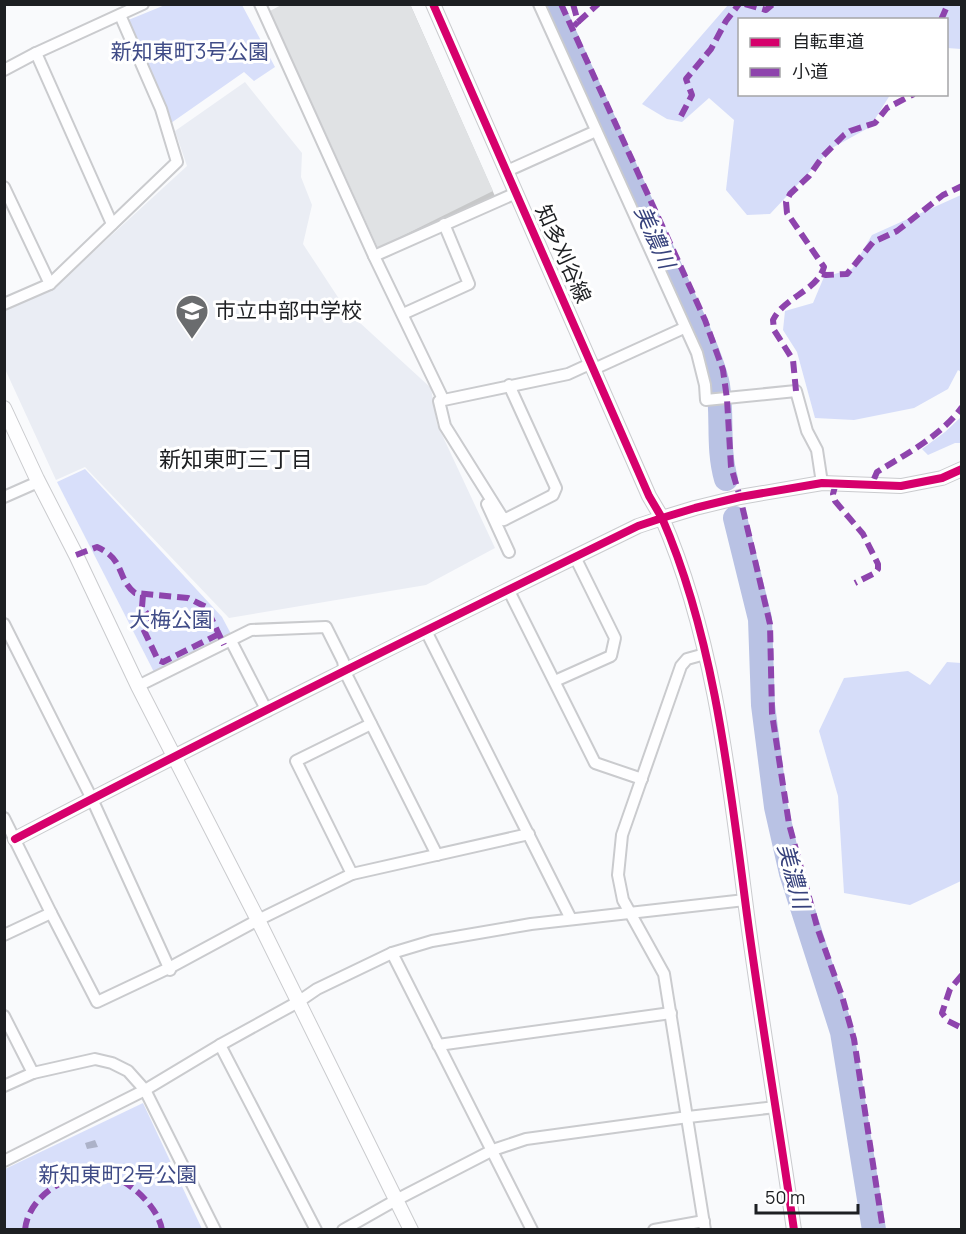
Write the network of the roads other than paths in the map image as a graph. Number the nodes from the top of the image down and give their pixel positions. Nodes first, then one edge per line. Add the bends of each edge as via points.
1 (142, 4) edge
2 (260, 4) edge
3 (433, 4) edge
4 (538, 4) edge
5 (120, 15) junction
6 (36, 53) junction
7 (4, 70) edge
8 (596, 131) junction
9 (507, 171) junction
10 (4, 187) edge
11 (516, 193) junction
12 (112, 224) junction
13 (444, 224) junction
14 (375, 256) junction
15 (50, 284) junction
16 (4, 304) edge
17 (403, 314) junction
18 (684, 328) junction
19 (593, 366) junction
20 (509, 385) junction
21 (443, 399) junction
22 (4, 408) edge
23 (962, 469) edge
24 (38, 482) junction
25 (822, 483) junction
26 (4, 497) edge
27 (490, 500) junction
28 (662, 518) junction
29 (509, 552) dead end
30 (575, 557) junction
31 (509, 591) junction
32 (4, 624) edge
33 (426, 631) junction
34 (231, 641) junction
35 (705, 654) junction
36 (345, 672) junction
37 (555, 681) junction
38 (138, 686) junction
39 (267, 711) junction
40 (371, 724) junction
41 (173, 757) junction
42 (642, 779) junction
43 (92, 799) junction
44 (4, 818) edge
45 (529, 834) junction
46 (15, 839) junction
47 (437, 855) junction
48 (352, 874) junction
49 (745, 900) junction
50 (629, 911) junction
51 (51, 913) junction
52 (571, 919) junction
53 (258, 920) junction
54 (4, 935) edge
55 (392, 953) junction
56 (170, 969) junction
57 (298, 1002) junction
58 (671, 1013) junction
59 (4, 1016) edge
60 (220, 1045) junction
61 (438, 1045) junction
62 (33, 1073) junction
63 (4, 1086) edge
64 (145, 1090) junction
65 (776, 1107) junction
66 (688, 1117) junction
67 (494, 1150) junction
68 (4, 1161) edge
69 (396, 1200) junction
70 (705, 1226) edge
71 (215, 1230) edge
72 (316, 1230) edge
73 (343, 1230) edge
74 (411, 1230) edge
75 (532, 1230) edge
76 (654, 1230) edge
77 (794, 1230) edge

1 - 5 street
2 - 14 street
3 - 9 street, 知多刈谷線
4 - 8 street
5 - 6 street
5 - 12 street via 161,109 177,162
6 - 7 street
6 - 12 street
8 - 9 street
8 - 18 street
9 - 11 street, 知多刈谷線
10 - 15 street
11 - 13 street
11 - 19 street, 知多刈谷線
12 - 15 street
13 - 14 street
13 - 17 street via 468,284
14 - 17 street
15 - 16 street
17 - 21 street
18 - 19 street
18 - 25 street via 697,353 706,400 796,391 807,431 817,450
19 - 20 street
19 - 28 street, 知多刈谷線
20 - 21 street
20 - 27 street via 556,488 553,495 504,520
21 - 27 street via 439,401 445,426
22 - 24 street
23 - 25 street via 942,478 901,486
24 - 26 street
24 - 38 street
25 - 28 street via 740,497
27 - 29 street via 486,504
28 - 30 street
28 - 35 street, 知多刈谷線 via 677,552
30 - 31 street
30 - 37 street via 615,638 611,656
31 - 33 street
31 - 37 street
32 - 43 street
33 - 36 street
33 - 45 street
34 - 36 street via 251,630 326,627
34 - 38 street
34 - 39 street
35 - 42 street via 687,659 681,666
35 - 49 street, 知多刈谷線
36 - 39 street
36 - 40 street
37 - 42 street via 595,763
38 - 41 street
39 - 41 street
40 - 47 street
40 - 48 street via 296,761
41 - 43 street
41 - 53 street
42 - 50 street via 618,853 619,887
43 - 46 street
43 - 56 street
44 - 46 street
45 - 47 street
45 - 52 street
46 - 51 street
47 - 48 street
48 - 53 street
49 - 50 street
49 - 65 street, 知多刈谷線
50 - 52 street
50 - 58 street via 664,974
51 - 54 street
51 - 56 street via 97,1002
52 - 55 street via 432,941
53 - 56 street
53 - 57 street
55 - 57 street via 317,988
55 - 61 street
57 - 60 street
57 - 69 street
58 - 61 street
58 - 66 street
59 - 62 street
60 - 64 street
60 - 72 street
61 - 67 street
62 - 63 street
62 - 64 street via 96,1059 128,1071
64 - 68 street
64 - 71 street
65 - 66 street
65 - 77 street, 知多刈谷線
66 - 67 street via 526,1139
66 - 70 street
67 - 69 street
67 - 75 street
69 - 73 street
69 - 74 street
70 - 76 street

